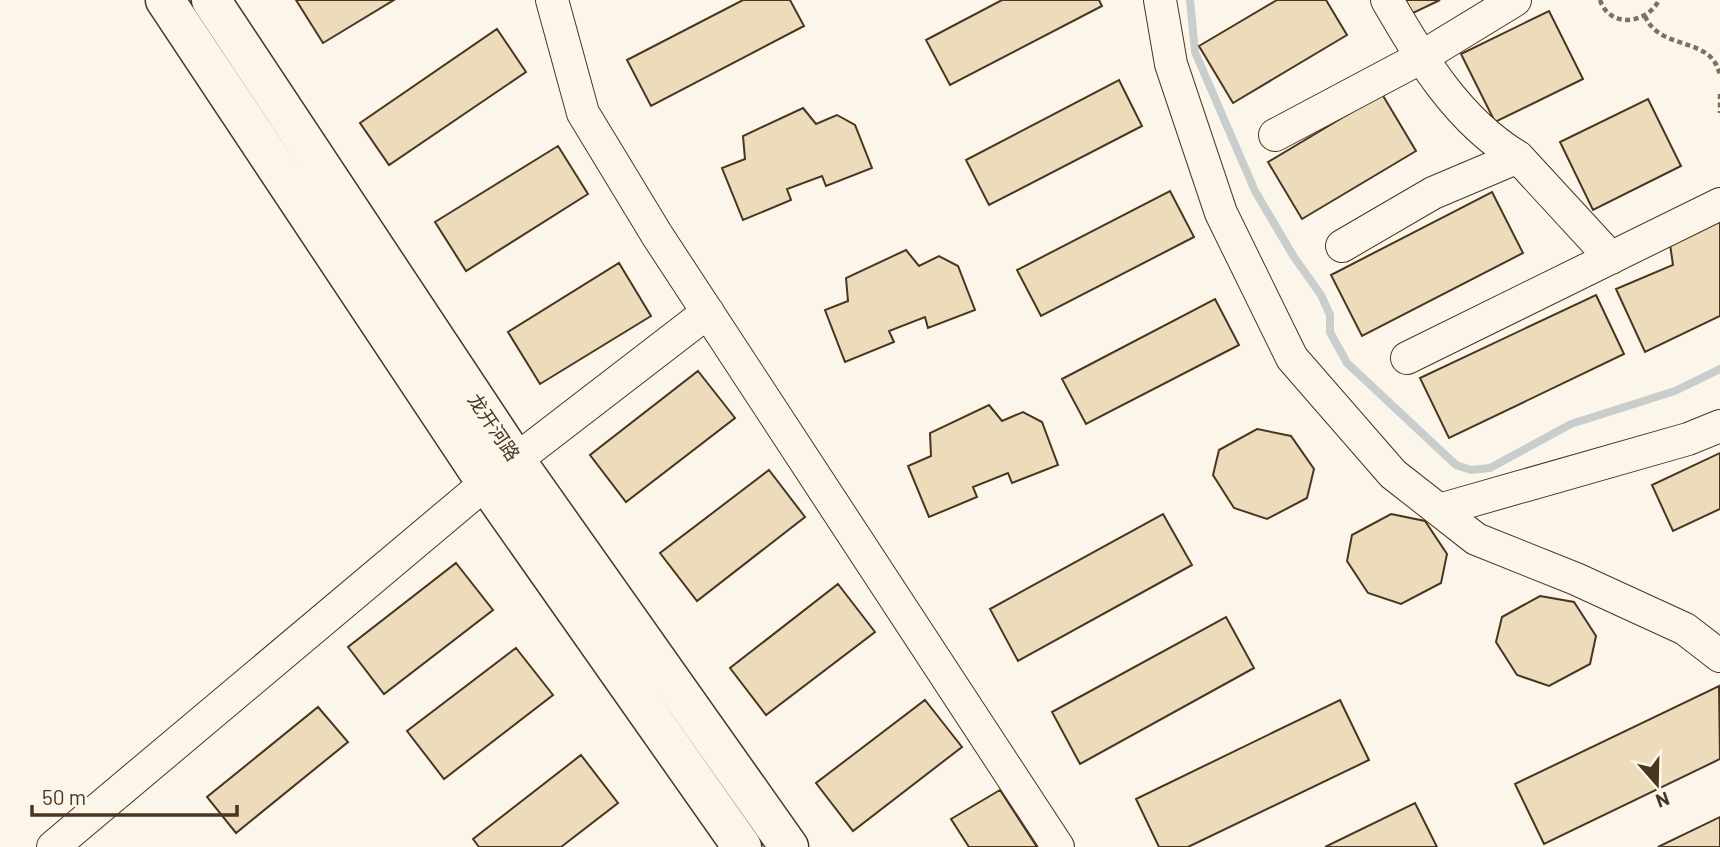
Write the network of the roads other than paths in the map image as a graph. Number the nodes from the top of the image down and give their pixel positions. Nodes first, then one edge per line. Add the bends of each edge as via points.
1 (165, 0) edge
2 (211, 0) edge
3 (552, 0) edge
4 (1160, 0) edge
5 (1387, 0) edge
6 (1515, 0) edge
7 (1420, 58) junction
8 (1275, 135) dead end
9 (1518, 157) junction
10 (1720, 204) edge
11 (1342, 246) dead end
12 (1611, 258) junction
13 (708, 312) junction
14 (1407, 358) dead end
15 (1720, 426) edge
16 (517, 462) junction
17 (486, 483) junction
18 (1438, 510) junction
19 (1720, 656) edge
20 (53, 847) edge
21 (742, 847) edge
22 (789, 847) edge
23 (1058, 847) edge

1 - 17 main road, 龙开河路
2 - 16 main road, 龙开河路
3 - 13 street via 583,113
4 - 18 street via 1171,64 1221,213 1292,358 1393,474
5 - 7 street
6 - 7 street
7 - 8 street
7 - 9 street via 1458,107
9 - 11 street via 1433,193
9 - 12 street
10 - 12 street
12 - 14 street
13 - 16 street
13 - 23 street
15 - 18 street
16 - 17 street
16 - 22 main road, 龙开河路
17 - 20 street
17 - 21 main road, 龙开河路
18 - 19 street via 1476,539 1685,629

